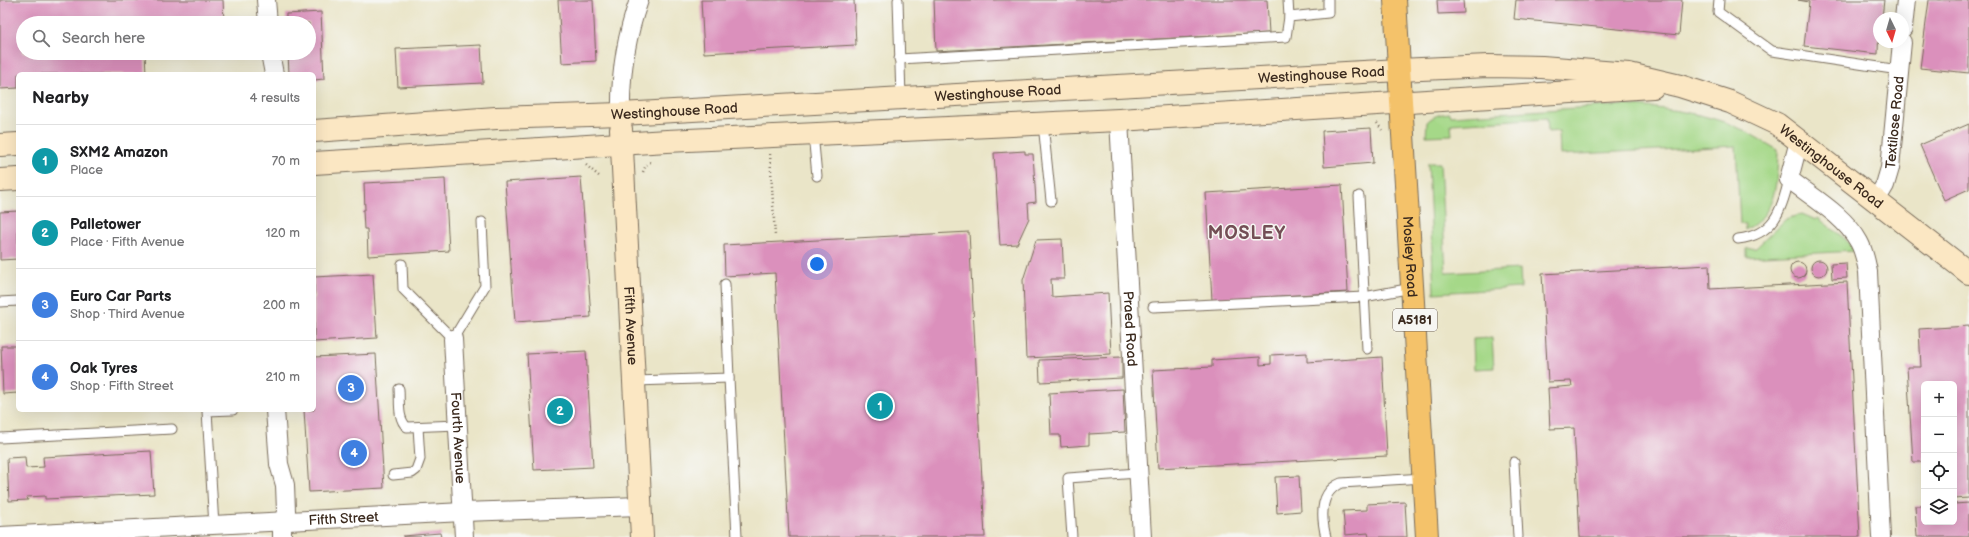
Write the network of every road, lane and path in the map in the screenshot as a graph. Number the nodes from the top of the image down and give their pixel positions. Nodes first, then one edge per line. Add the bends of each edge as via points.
1 (266, 0) edge
2 (639, 0) edge
3 (898, 0) edge
4 (1288, 0) edge
5 (1328, 0) edge
6 (1395, 0) edge
7 (1719, 0) edge
8 (1906, 0) edge
9 (1905, 12) edge
10 (267, 16) edge
11 (1289, 16) junction
12 (1901, 48) edge
13 (899, 59) junction
14 (271, 60) edge
15 (1399, 70) junction
16 (1899, 70) junction
17 (274, 72) edge
18 (1680, 86) junction
19 (901, 98) junction
20 (1401, 102) junction
21 (810, 103) junction
22 (620, 114) junction
23 (1119, 120) junction
24 (1043, 124) junction
25 (903, 129) junction
26 (316, 131) edge
27 (813, 133) junction
28 (769, 136) junction
29 (1799, 141) junction
30 (16, 144) edge
31 (622, 144) junction
32 (0, 145) edge
33 (316, 164) edge
34 (817, 176) dead end
35 (16, 179) edge
36 (1789, 179) junction
37 (0, 180) edge
38 (1359, 196) dead end
39 (1876, 200) junction
40 (1051, 201) dead end
41 (482, 222) dead end
42 (774, 236) dead end
43 (1738, 239) dead end
44 (402, 264) dead end
45 (1969, 273) edge
46 (725, 284) dead end
47 (1413, 288) junction
48 (1364, 296) junction
49 (16, 301) edge
50 (0, 302) edge
51 (1153, 307) dead end
52 (453, 338) junction
53 (1367, 349) dead end
54 (730, 378) junction
55 (635, 380) junction
56 (399, 389) dead end
57 (207, 412) edge
58 (275, 412) edge
59 (458, 425) junction
60 (418, 427) junction
61 (172, 429) dead end
62 (0, 438) edge
63 (1514, 462) dead end
64 (1138, 473) junction
65 (393, 475) dead end
66 (1424, 478) junction
67 (640, 506) junction
68 (463, 512) junction
69 (214, 526) junction
70 (283, 529) edge
71 (0, 536) edge
72 (464, 537) edge
73 (642, 537) edge
74 (737, 537) edge
75 (1072, 537) edge
76 (1142, 537) edge
77 (1326, 537) edge
78 (1427, 537) edge
79 (1518, 537) edge
80 (1881, 537) edge

1 - 10 street
2 - 22 street via 623,61
3 - 13 lane
4 - 11 lane
5 - 11 lane via 1328,13
6 - 15 main road, Mosley Road / A5181
7 - 16 lane via 1718,12 1772,51
8 - 9 street
11 - 13 lane via 1286,37
12 - 16 street, Textilose Road
13 - 19 lane
14 - 17 street
15 - 18 street, Westinghouse Road via 1488,66 1542,67 1629,74
15 - 19 street, Westinghouse Road
15 - 20 main road, Mosley Road / A5181
16 - 39 street, Textilose Road via 1890,168 1885,185
18 - 20 street, Westinghouse Road
18 - 29 street, Westinghouse Road via 1730,102 1777,124
19 - 21 street, Westinghouse Road
19 - 25 street
20 - 23 street, Westinghouse Road
20 - 47 main road, Mosley Road / A5181
21 - 22 street, Westinghouse Road
21 - 27 street
22 - 26 street, Westinghouse Road via 496,118
22 - 31 street, Fifth Avenue
23 - 24 street, Westinghouse Road
23 - 64 street, Praed Road
24 - 25 street, Westinghouse Road
24 - 40 lane
25 - 27 street, Westinghouse Road
27 - 28 street, Westinghouse Road
27 - 34 lane
28 - 31 street, Westinghouse Road
28 - 42 path
29 - 36 street
29 - 39 street, Westinghouse Road
30 - 32 street
31 - 33 street, Westinghouse Road
31 - 55 street, Fifth Avenue
35 - 37 street
36 - 43 lane via 1783,206 1773,221 1753,237
36 - 80 street via 1853,232 1864,254 1868,272
38 - 48 lane
39 - 45 street, Westinghouse Road
41 - 52 lane via 485,286
44 - 52 lane via 404,289
46 - 54 lane
47 - 48 lane
47 - 66 main road, Mosley Road / A5181
48 - 51 lane
48 - 53 lane
49 - 50 lane
52 - 59 street, Fourth Avenue
54 - 55 lane
54 - 74 lane
55 - 67 street, Fifth Avenue
56 - 60 lane via 402,424 407,427
57 - 69 lane
58 - 70 street via 279,464 285,485 286,511
59 - 60 lane
59 - 68 street, Fourth Avenue
60 - 65 lane via 420,459 416,470 412,473
61 - 62 lane
63 - 79 lane
64 - 75 lane via 1068,478
64 - 76 street, Praed Road
66 - 77 lane via 1341,482 1333,486 1326,493 1324,501
66 - 78 main road, Mosley Road / A5181
67 - 68 street, Fifth Street
67 - 73 street, Fifth Avenue
68 - 70 street, Fifth Street
68 - 72 street, Fourth Avenue
69 - 70 street, Fifth Street
69 - 71 street, Fifth Street

